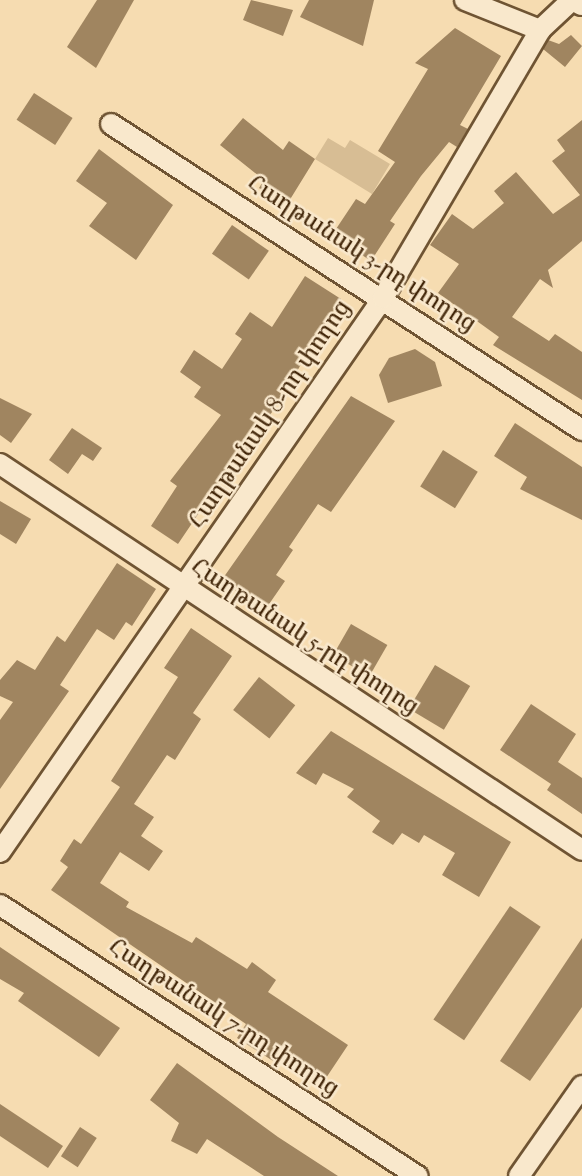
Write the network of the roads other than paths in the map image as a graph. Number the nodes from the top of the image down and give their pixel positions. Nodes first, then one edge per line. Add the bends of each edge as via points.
1 (465, 0) edge
2 (572, 0) edge
3 (540, 30) junction
4 (111, 124) dead end
5 (383, 298) junction
6 (582, 430) edge
7 (0, 464) edge
8 (183, 589) junction
9 (582, 850) edge
10 (0, 852) edge
11 (0, 905) edge
12 (582, 1086) edge
13 (418, 1176) edge
14 (519, 1176) edge

1 - 3 street
2 - 3 street, Հաղթանակ 8-րդ փողոց
3 - 5 street, Հաղթանակ 8-րդ փողոց
4 - 5 street, Հաղթանակ 3-րդ փողոց
5 - 6 street, Հաղթանակ 3-րդ փողոց
5 - 8 street, Հաղթանակ 8-րդ փողոց
7 - 8 street, Հաղթանակ 5-րդ փողոց
8 - 9 street, Հաղթանակ 5-րդ փողոց
8 - 10 street, Հաղթանակ 8-րդ փողոց
11 - 13 street, Հաղթանակ 7-րդ փողոց
12 - 14 street

